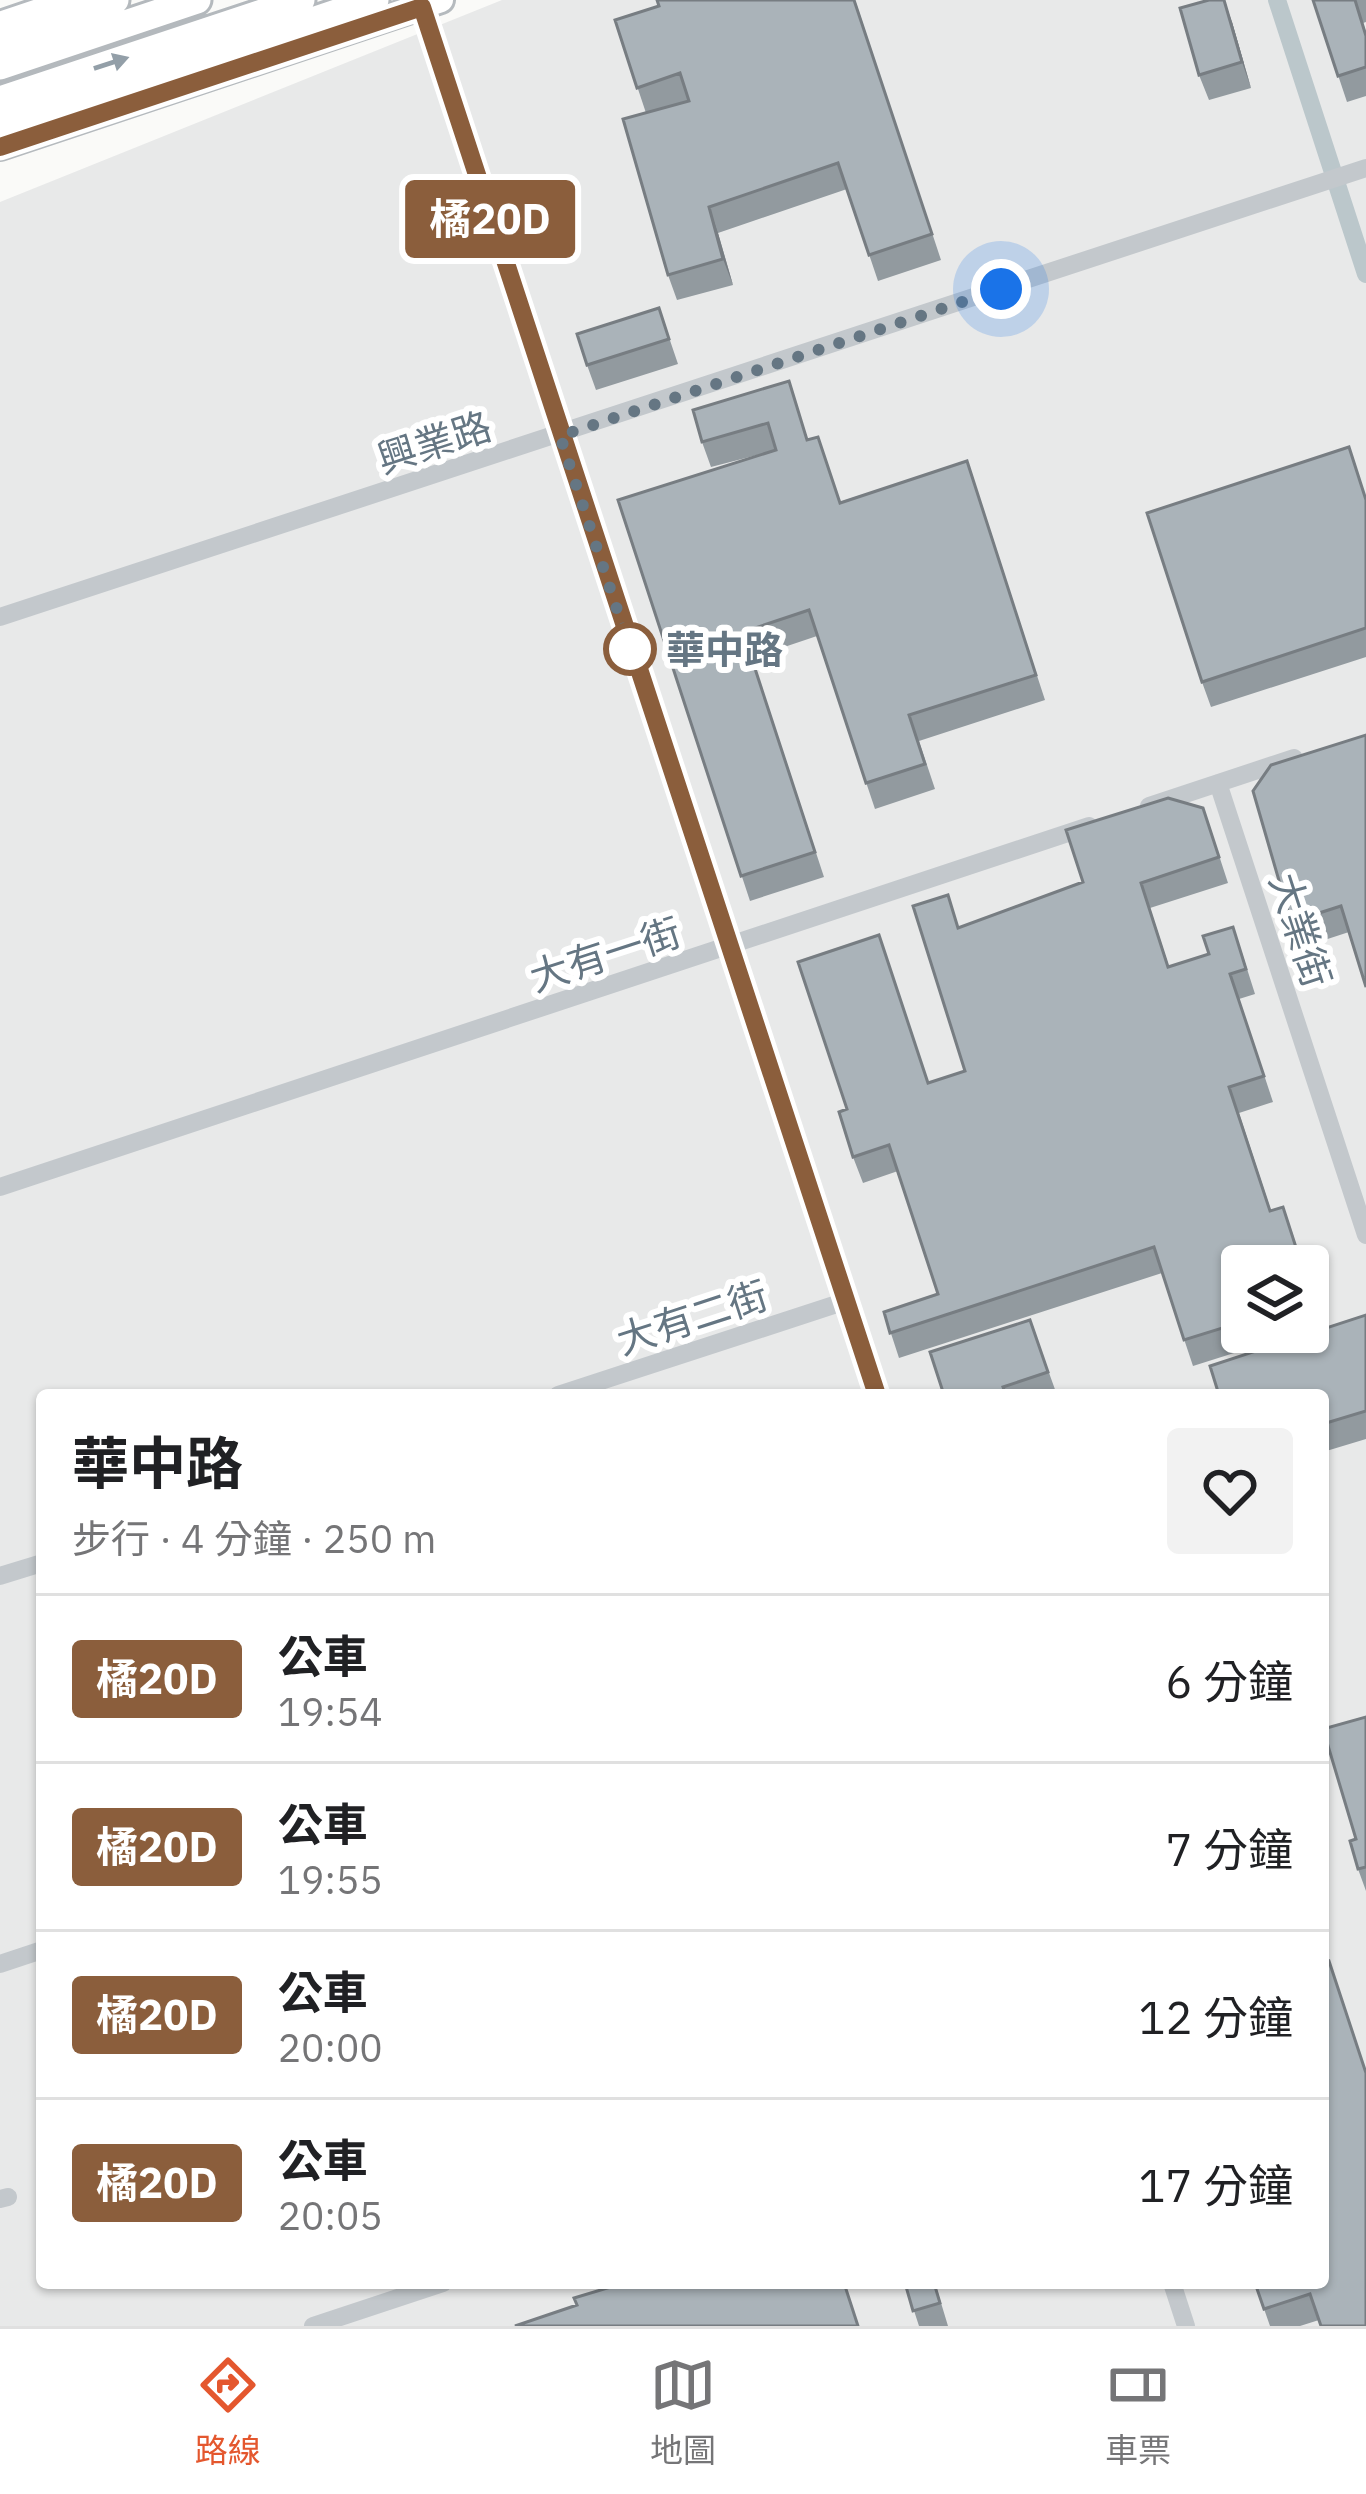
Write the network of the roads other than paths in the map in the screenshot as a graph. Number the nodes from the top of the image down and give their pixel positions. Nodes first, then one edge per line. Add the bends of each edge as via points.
1 (71, 0) edge
2 (116, 0) edge
3 (197, 0) edge
4 (374, 0) edge
5 (425, 2) edge
6 (308, 10) edge
7 (0, 24) edge
8 (0, 39) edge
9 (0, 65) edge
10 (0, 100) edge
11 (0, 126) edge
12 (0, 147) edge
13 (1366, 168) edge
14 (560, 436) junction
15 (0, 616) edge
16 (1324, 749) edge
17 (1218, 783) junction
18 (1134, 811) edge
19 (1113, 818) edge
20 (729, 948) junction
21 (0, 1187) edge
22 (1366, 1235) edge
23 (846, 1301) junction
24 (576, 1389) edge
25 (876, 1389) edge
26 (36, 1565) edge
27 (0, 1576) edge
28 (36, 1952) edge
29 (0, 1964) edge
30 (425, 2289) edge
31 (1174, 2289) edge
32 (313, 2326) edge
33 (1186, 2326) edge

1 - 7 main road
2 - 8 highway
3 - 9 highway
4 - 6 highway
5 - 12 main road
5 - 14 street
10 -> 6 highway
6 - 11 highway
13 - 14 street, 興業路
14 - 15 street, 興業路
14 - 20 street
16 - 17 street
17 - 18 street
17 - 22 street, 大業街
19 - 20 street, 大有一街
20 - 21 street, 大有一街
20 - 23 street
23 - 24 street, 大有二街
23 - 25 street
26 - 27 street
28 - 29 street
30 - 32 street
31 - 33 street

